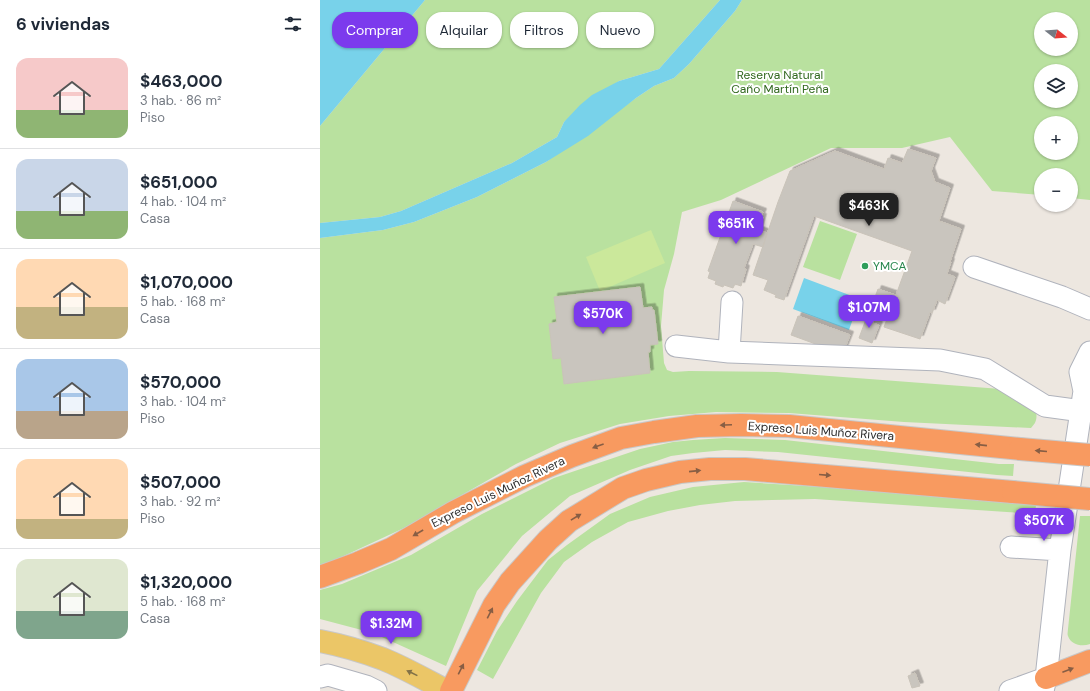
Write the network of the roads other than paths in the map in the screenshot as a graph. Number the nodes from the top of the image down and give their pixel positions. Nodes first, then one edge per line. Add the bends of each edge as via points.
1 (974, 267) dead end
2 (732, 302) dead end
3 (1090, 308) edge
4 (676, 346) dead end
5 (729, 352) junction
6 (1090, 352) edge
7 (1086, 400) edge
8 (1090, 455) edge
9 (1090, 499) edge
10 (1010, 548) dead end
11 (1060, 550) junction
12 (320, 577) edge
13 (320, 641) edge
14 (1090, 661) edge
15 (320, 677) edge
16 (1045, 684) edge
17 (376, 691) edge
18 (447, 691) edge
19 (451, 691) edge
20 (1010, 691) edge

1 - 3 street
2 - 5 street
4 - 5 street
5 - 7 street via 940,360 985,369 1045,406
6 - 7 street via 1080,372
7 - 11 street
8 -> 12 highway, Expreso Luis Muñoz Rivera, bridge via 789,426 697,426 654,432 621,438 525,476 391,548 358,564
19 -> 9 highway, bridge via 494,605 510,582 548,540 569,521 623,488 646,480 680,472 745,468
10 - 11 street
11 - 16 street
18 -> 13 main road via 382,659
16 -> 14 highway
15 - 17 street via 328,675
16 - 20 street

